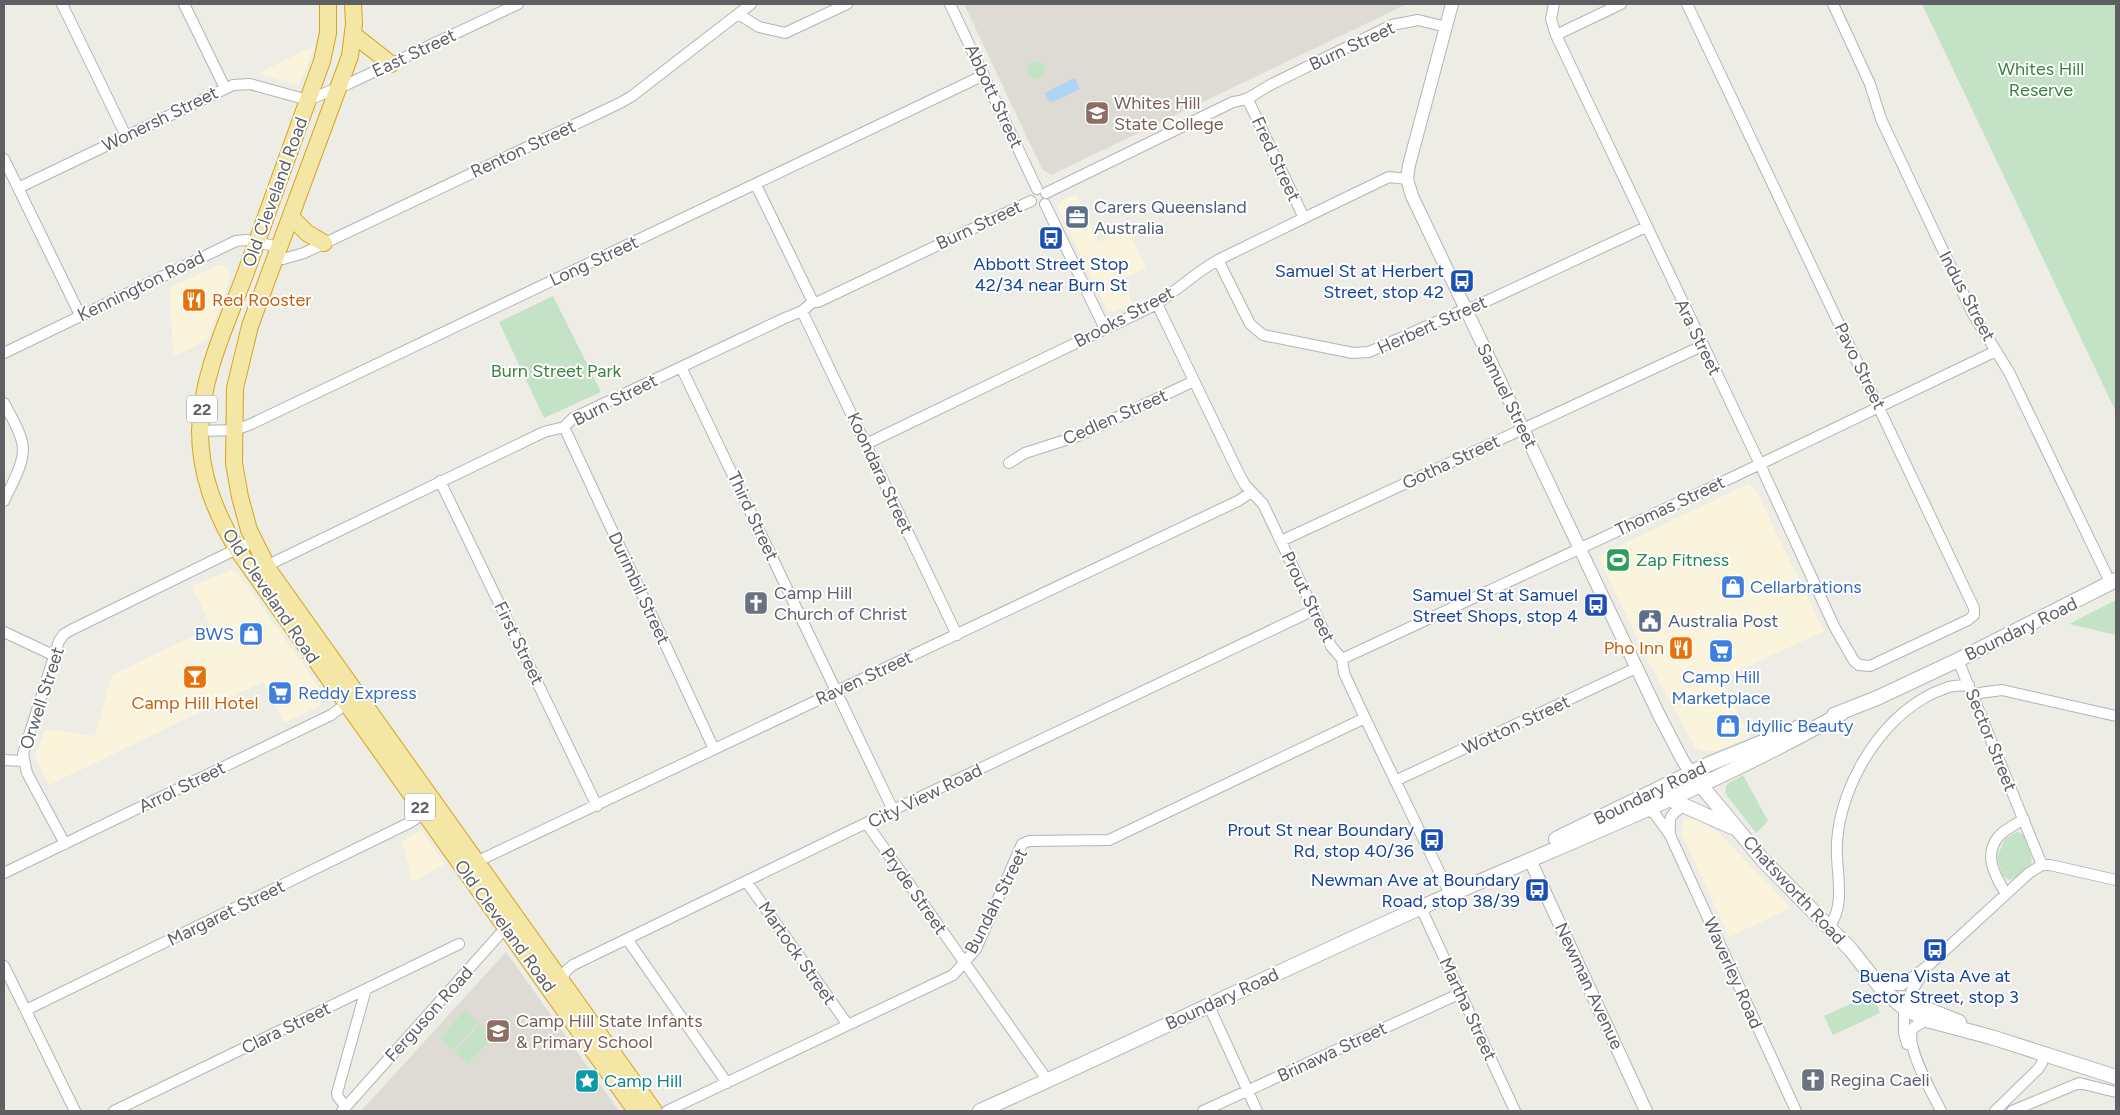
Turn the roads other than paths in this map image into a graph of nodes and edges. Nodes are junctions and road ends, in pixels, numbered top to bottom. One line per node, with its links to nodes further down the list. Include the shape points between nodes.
1 (62, 4): 24 (street)
2 (184, 4): 20 (street)
3 (328, 4): 22 (highway, Old Cleveland Road / 22, via 328,33)
4 (353, 4): 16 (highway, Old Cleveland Road / 22)
5 (518, 4): 18 (street, East Street)
6 (751, 4): 14 (street, Renton Street)
7 (847, 4): 14 (street, via 785,33 759,27)
8 (950, 4): 19 (street, Abbott Street)
9 (1452, 4): 15 (street)
10 (1554, 4): 17 (street, Ara Street, via 1551,19)
11 (1621, 4): 17 (street)
12 (1687, 4): 49 (street, Pavo Street)
13 (1833, 4): 44 (street, Indus Street, via 1864,68 1891,141 1973,314)
14 (738, 14): 34 (street, Renton Street, via 620,103)
15 (1446, 27): 23 (street, Burn Street, via 1418,20 1392,25 1287,76); 26 (street)
16 (354, 35): 18 (highway); 21 (highway, Old Cleveland Road / 22)
17 (1556, 35): 32 (street, Ara Street)
18 (391, 64): 21 (street, East Street)
19 (984, 75): 27 (street, Long Street); 29 (street, Abbott Street)
20 (225, 88): 22 (street, Wonersh Street, via 250,84); 24 (street, Wonersh Street)
21 (339, 88): 22 (street, East Street); 30 (highway, Old Cleveland Road / 22)
22 (308, 100): 33 (highway, Old Cleveland Road / 22)
23 (1248, 100): 29 (street, Burn Street, via 1233,102); 31 (street, Fred Street)
24 (126, 136): 28 (street, Wonersh Street)
25 (4, 159): 28 (street)
26 (1407, 179): 31 (street, Brooks Street, via 1389,177); 39 (street, Samuel Street)
27 (756, 185): 37 (street); 52 (street, Long Street, via 249,426)
28 (18, 188): 41 (street)
29 (1042, 195): 37 (street, Burn Street, via 1037,206 1031,201); 42 (street, Abbott Street)
30 (291, 217): 34 (highway); 35 (highway, Old Cleveland Road / 22)
31 (1304, 218): 36 (street, Brooks Street)
32 (1646, 227): 39 (street, Herbert Street); 43 (street, Ara Street)
33 (257, 242): 35 (street, Kennington Road, via 274,246); 41 (street, Kennington Road, via 240,240 232,243); 53 (highway, Old Cleveland Road / 22, via 204,392)
34 (324, 243): 35 (street, Renton Street, via 292,258 284,259)
35 (278, 252): 52 (highway, Old Cleveland Road / 22, via 250,326 241,361 235,388)
36 (1218, 260): 38 (street, Brooks Street); 39 (street, Herbert Street, via 1250,324 1263,335 1353,353 1370,352)
37 (813, 302): 40 (street, Burn Street)
38 (1157, 304): 42 (street, Brooks Street); 47 (street, Prout Street)
39 (1465, 309): 51 (street, Samuel Street)
40 (802, 311): 46 (street, Burn Street); 54 (street, Koondara Street)
41 (80, 315): 45 (street, Kennington Road)
42 (1105, 329): 54 (street, Brooks Street)
43 (1702, 346): 51 (street, Gotha Street); 56 (street, Ara Street)
44 (1996, 351): 49 (street, Thomas Street); 65 (street, Indus Street)
45 (4, 352)
46 (681, 367): 50 (street, Burn Street, via 573,418); 75 (street, Third Street)
47 (1194, 381): 55 (street, Cedlen Street, via 1078,436 1025,453); 58 (street, Prout Street, via 1238,474)
48 (4, 403): 59 (street, via 23,449)
49 (1879, 407): 56 (street, Thomas Street); 72 (street, Pavo Street, via 1972,602 1974,615 1870,666)
50 (564, 427): 57 (street, Burn Street, via 544,432); 80 (street, Durimbil Street)
51 (1522, 429): 61 (street, Gotha Street); 62 (street, Samuel Street)
52 (234, 430): 53 (street, Long Street); 60 (highway, Old Cleveland Road / 22, via 236,478)
53 (200, 431): 63 (highway, Old Cleveland Road / 22, via 209,491)
54 (866, 444): 68 (street, Koondara Street)
55 (1009, 463)
56 (1759, 464): 62 (street, Thomas Street); 72 (street, Ara Street, via 1834,626 1850,656)
57 (440, 481): 64 (street, Burn Street); 87 (street, First Street)
58 (1251, 492): 61 (street, Prout Street, via 1263,504); 68 (street, Raven Street)
59 (4, 501)
60 (253, 541): 63 (street, Orwell Street); 64 (highway, Old Cleveland Road / 22)
61 (1281, 541): 66 (street, Prout Street)
62 (1580, 549): 70 (street, Thomas Street); 73 (street, Samuel Street)
63 (236, 550): 64 (highway, Old Cleveland Road / 22); 69 (street, Orwell Street, via 64,634)
64 (259, 569): 76 (highway, Old Cleveland Road / 22)
65 (2113, 582): 71 (main road, Boundary Road)
66 (1314, 610): 70 (street, Prout Street, via 1331,646); 90 (street, City View Road)
67 (4, 632): 69 (street)
68 (957, 635): 75 (street, Raven Street)
69 (53, 655): 82 (street, Orwell Street, via 23,748)
70 (1342, 659): 79 (street, Prout Street, via 1344,673)
71 (1958, 660): 74 (street, Sector Street); 77 (main road, Boundary Road)
72 (1859, 665)
73 (1636, 668): 83 (street, Samuel Street); 84 (street, Wotton Street)
74 (1970, 689): 78 (street, via 2002,690); 92 (street, Sector Street); 108 (street, via 1947,687 1913,705 1892,723 1858,767 1838,830 1839,903 1836,918)
75 (836, 691): 80 (street, Raven Street); 90 (street)
76 (352, 700): 91 (highway, Old Cleveland Road / 22); 96 (street, Arrol Street, via 331,715); 98 (highway, Old Cleveland Road / 22)
77 (1842, 713): 83 (main road, Boundary Road, via 1789,731); 85 (main road, Boundary Road)
78 (2116, 716)
79 (1365, 718): 84 (street, Prout Street); 112 (street, Bundah Street, via 1109,840 1029,841 1022,844 976,949)
80 (714, 749): 87 (street, Raven Street)
81 (4, 760): 82 (street)
82 (24, 761): 96 (street, Orwell Street, via 27,773)
83 (1691, 773): 85 (main road, Chatsworth Road); 103 (main road, Boundary Road, via 1524,855)
84 (1395, 781): 104 (street, Prout Street)
85 (1700, 784): 86 (main road, Boundary Road); 94 (main road, Chatsworth Road)
86 (1669, 799): 88 (main road, Chatsworth Road); 89 (main road, Boundary Road)
87 (597, 806): 98 (street, Raven Street)
88 (1684, 806): 94 (main road, Chatsworth Road); 95 (street, via 1672,813)
89 (1646, 809): 95 (street, Waverley Road, via 1655,814); 97 (main road, Boundary Road)
90 (893, 810): 93 (street, City View Road)
91 (424, 814): 107 (highway, Old Cleveland Road / 22); 122 (street, Margaret Street)
92 (2024, 819): 99 (street, Sector Street); 105 (street, via 2001,834 1991,851 1991,864)
93 (867, 824): 102 (street, City View Road); 112 (street, Pryde Street)
94 (1736, 830): 108 (main road, Chatsworth Road)
95 (1670, 835): 144 (street, Waverley Road)
96 (65, 844): 100 (street, Arrol Street)
97 (1530, 860): 103 (main road, Boundary Road); 143 (street, Newman Avenue)
98 (476, 862): 107 (highway, Old Cleveland Road / 22)
99 (2042, 865): 101 (street); 105 (street)
100 (4, 873)
101 (2116, 880)
102 (746, 881): 109 (street, City View Road); 124 (street, Martock Street)
103 (1465, 888): 104 (main road, Boundary Road)
104 (1450, 894): 106 (main road, Boundary Road)
105 (2006, 894): 113 (street)
106 (1421, 908): 118 (street, Martha Street); 120 (main road, Boundary Road)
107 (510, 922): 115 (highway, Old Cleveland Road / 22); 119 (highway, Old Cleveland Road / 22); 133 (street, Ferguson Road)
108 (1829, 927): 111 (main road, Chatsworth Road)
109 (626, 939): 115 (street, City View Road, via 573,965); 130 (street)
110 (459, 944): 117 (street, Clara Street)
111 (1851, 950): 116 (main road, Chatsworth Road); 121 (main road, Chatsworth Road, via 1870,977)
112 (965, 962): 124 (street, Bundah Street, via 953,975); 129 (street, Pryde Street)
113 (1930, 964): 116 (street, via 1902,985); 121 (street, via 1912,990)
114 (4, 966): 122 (street)
115 (561, 982): 119 (street, City View Road); 137 (highway, Old Cleveland Road / 22)
116 (1888, 985): 121 (main road, Chatsworth Road)
117 (366, 989): 133 (street, via 338,1088); 135 (street, Clara Street)
118 (1461, 994): 131 (street, Brinawa Street); 142 (street, Martha Street)
119 (557, 1000): 136 (highway, Old Cleveland Road / 22)
120 (1209, 1006): 129 (main road, Boundary Road); 131 (street)
121 (1908, 1006): 123 (main road, Chatsworth Road); 125 (main road, Chatsworth Road); 127 (street, via 1905,1036)
122 (26, 1010): 134 (street)
123 (1927, 1020): 125 (main road, Chatsworth Road); 127 (street, via 1914,1026 1911,1034)
124 (848, 1025): 130 (street, Bundah Street)
125 (1991, 1037): 126 (main road, Chatsworth Road)
126 (2044, 1053): 128 (main road, Chatsworth Road); 146 (street, via 2038,1069)
127 (1917, 1060): 145 (street)
128 (2116, 1077)
129 (1048, 1081): 139 (main road, Boundary Road)
130 (727, 1083): 138 (street, Bundah Street)
131 (1248, 1091): 140 (street, Brinawa Street); 141 (street)
132 (2116, 1092): 147 (street, via 2079,1082)
133 (344, 1109)
134 (75, 1111)
135 (114, 1111)
136 (636, 1111)
137 (654, 1111)
138 (667, 1111)
139 (980, 1111)
140 (1203, 1111)
141 (1257, 1111)
142 (1515, 1111)
143 (1646, 1111)
144 (1796, 1111)
145 (1941, 1111)
146 (1995, 1111)
147 (2012, 1111)

